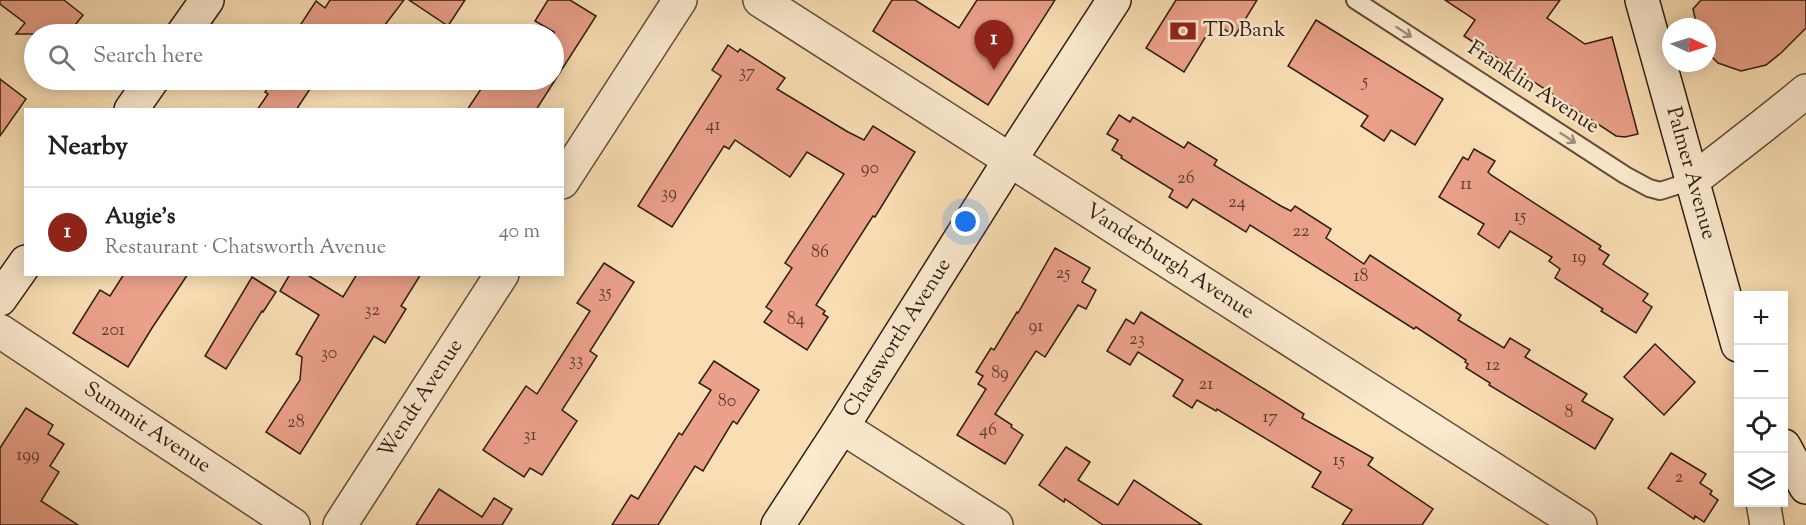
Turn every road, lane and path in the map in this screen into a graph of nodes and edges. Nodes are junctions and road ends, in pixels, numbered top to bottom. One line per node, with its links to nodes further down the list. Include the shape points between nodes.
1 (680, 0): 10 (street)
2 (760, 0): 9 (street, Vanderburgh Avenue)
3 (1114, 0): 9 (street, Chatsworth Avenue)
4 (1355, 0): 11 (lane, Franklin Avenue, one-way to 11, via 1649,188 1660,191)
5 (1642, 0): 11 (street, Palmer Avenue)
6 (145, 90): 8 (street)
7 (1806, 91): 11 (street)
8 (132, 108)
9 (1010, 160): 17 (street, Chatsworth Avenue); 25 (street, Vanderburgh Avenue)
10 (564, 179)
11 (1692, 181): 16 (street, Palmer Avenue)
12 (24, 265): 14 (street)
13 (501, 276): 22 (street, Wendt Avenue)
14 (0, 299)
15 (0, 331): 21 (street, Summit Avenue)
16 (1738, 345)
17 (843, 427): 23 (street, Chatsworth Avenue); 24 (street)
18 (1788, 453): 19 (street)
19 (1806, 487)
20 (1764, 507): 26 (street)
21 (293, 525)
22 (340, 525)
23 (778, 525)
24 (996, 525)
25 (1580, 525)
26 (1767, 525)

